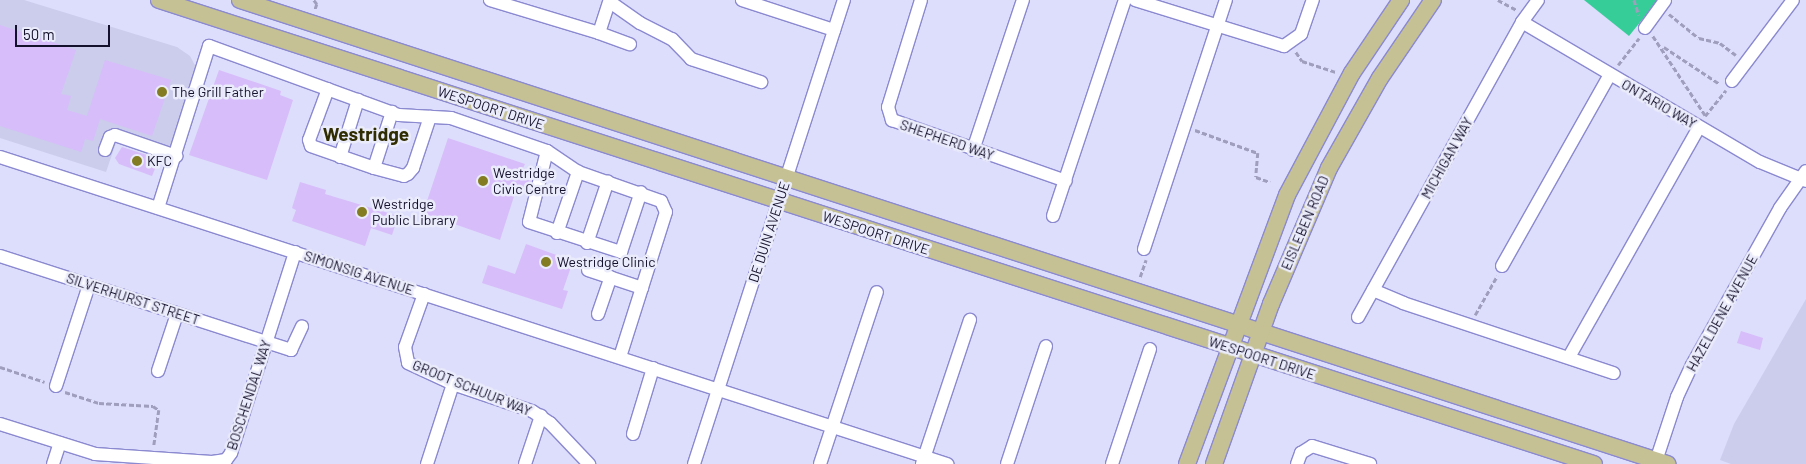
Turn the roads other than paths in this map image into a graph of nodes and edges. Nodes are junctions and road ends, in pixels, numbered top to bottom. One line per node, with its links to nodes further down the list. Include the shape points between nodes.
1 (159, 0): 45 (main road, WESPOORT DRIVE)
2 (240, 0): 41 (main road, WESPOORT DRIVE)
3 (490, 0): 22 (street)
4 (742, 0): 21 (street)
5 (844, 0): 21 (street, DE DUIN AVENUE)
6 (921, 0): 33 (street, SHEPHERD WAY, via 888,107 889,115 896,123)
7 (1022, 0): 33 (street)
8 (1125, 0): 42 (street)
9 (1135, 0): 19 (street)
10 (1226, 0): 19 (street)
11 (1313, 0): 19 (street, via 1301,34 1290,44 1278,46)
12 (1401, 0): 65 (main road, EISLEBEN ROAD, via 1352,74 1307,154 1284,202)
13 (1433, 0): 67 (main road, EISLEBEN ROAD, via 1380,78 1329,168)
14 (1538, 0): 18 (street, MICHIGAN WAY)
15 (1793, 0): 25 (street)
16 (610, 1): 22 (street); 26 (street, via 640,23 672,39 690,59)
17 (1662, 4): 20 (street)
18 (1524, 19): 24 (street, ONTARIO WAY); 58 (street, MICHIGAN WAY)
19 (1217, 27): 51 (street)
20 (1644, 28)
21 (834, 30): 41 (street, DE DUIN AVENUE)
22 (599, 34): 23 (street)
23 (630, 44)
24 (1610, 74): 31 (street, ONTARIO WAY); 53 (street)
25 (1732, 81)
26 (761, 82)
27 (328, 89): 28 (street); 35 (street, via 210,46); 37 (street, via 310,143 314,148)
28 (358, 100): 29 (street); 37 (street)
29 (392, 112): 30 (street); 38 (street)
30 (430, 117): 34 (street, via 451,118); 38 (street, via 413,168 408,174 404,176)
31 (1702, 121): 40 (street, ONTARIO WAY, via 1760,162); 73 (street)
32 (105, 150): 35 (street, via 110,137 115,134)
33 (973, 150): 42 (street, SHEPHERD WAY)
34 (547, 151): 39 (street); 48 (street, via 527,218 529,222)
35 (176, 156): 46 (street)
36 (0, 157): 46 (street, SIMONSIG AVENUE)
37 (340, 157): 38 (street)
38 (374, 168)
39 (578, 172): 43 (street); 48 (street)
40 (1804, 177): 88 (street, HAZELDENE AVENUE, via 1780,208 1692,365 1677,397)
41 (787, 178): 45 (street, DE DUIN AVENUE); 65 (main road, WESPOORT DRIVE)
42 (1066, 181): 47 (street)
43 (608, 182): 44 (street); 49 (street)
44 (641, 192): 49 (street, via 622,251); 57 (street, via 661,201 666,212)
45 (779, 201): 70 (main road, WESPOORT DRIVE); 80 (street, DE DUIN AVENUE)
46 (158, 208): 50 (street, SIMONSIG AVENUE)
47 (1054, 216)
48 (557, 234): 49 (street)
49 (587, 243)
50 (295, 252): 60 (street, SIMONSIG AVENUE); 68 (street, BOSCHENDAL WAY)
51 (1146, 252)
52 (0, 256): 56 (street, SILVERHURST STREET)
53 (1502, 266)
54 (588, 270): 55 (street)
55 (611, 277): 57 (street); 62 (street)
56 (89, 285): 61 (street, SILVERHURST STREET); 79 (street)
57 (642, 288): 74 (street)
58 (1373, 290): 63 (street, MICHIGAN WAY); 73 (street, via 1402,303)
59 (877, 292): 83 (street)
60 (424, 294): 74 (street, SIMONSIG AVENUE); 78 (street, GROOT SCHUUR WAY, via 405,348 405,358 413,368)
61 (177, 314): 68 (street, SILVERHURST STREET); 76 (street)
62 (598, 314)
63 (1358, 317)
64 (970, 320): 86 (street)
65 (1236, 325): 67 (main road, WESPOORT DRIVE); 70 (main road, EISLEBEN ROAD)
66 (302, 326): 68 (street, SILVERHURST STREET, via 292,350)
67 (1261, 333): 72 (main road, EISLEBEN ROAD); 88 (main road, WESPOORT DRIVE)
68 (266, 343): 87 (street, BOSCHENDAL WAY, via 229,457 212,462)
69 (1046, 346): 96 (street)
70 (1228, 347): 72 (main road, WESPOORT DRIVE); 98 (main road, EISLEBEN ROAD)
71 (1150, 349): 97 (street)
72 (1253, 355): 99 (main road, EISLEBEN ROAD); 102 (main road, WESPOORT DRIVE)
73 (1569, 357): 77 (street)
74 (620, 358): 75 (street, SIMONSIG AVENUE)
75 (653, 368): 80 (street, SIMONSIG AVENUE); 84 (street)
76 (158, 371)
77 (1614, 373)
78 (453, 384): 81 (street, GROOT SCHUUR WAY); 90 (street)
79 (56, 386)
80 (718, 389): 83 (street, SIMONSIG AVENUE); 93 (street, DE DUIN AVENUE)
81 (541, 416): 91 (street); 92 (street, GROOT SCHUUR WAY)
82 (0, 424): 85 (street, BOSCHENDAL WAY)
83 (832, 426): 86 (street, SIMONSIG AVENUE); 94 (street)
84 (633, 434)
85 (60, 443): 87 (street, BOSCHENDAL WAY, via 95,454); 89 (street)
86 (923, 460): 95 (street, SIMONSIG AVENUE)
87 (152, 461)
88 (1659, 463)
89 (53, 464)
90 (426, 464)
91 (525, 464)
92 (589, 464)
93 (694, 464)
94 (820, 464)
95 (947, 464)
96 (1007, 464)
97 (1112, 464)
98 (1186, 464)
99 (1214, 464)
100 (1297, 464): 101 (street, via 1306,448 1319,446)
101 (1370, 464)
102 (1594, 464)

